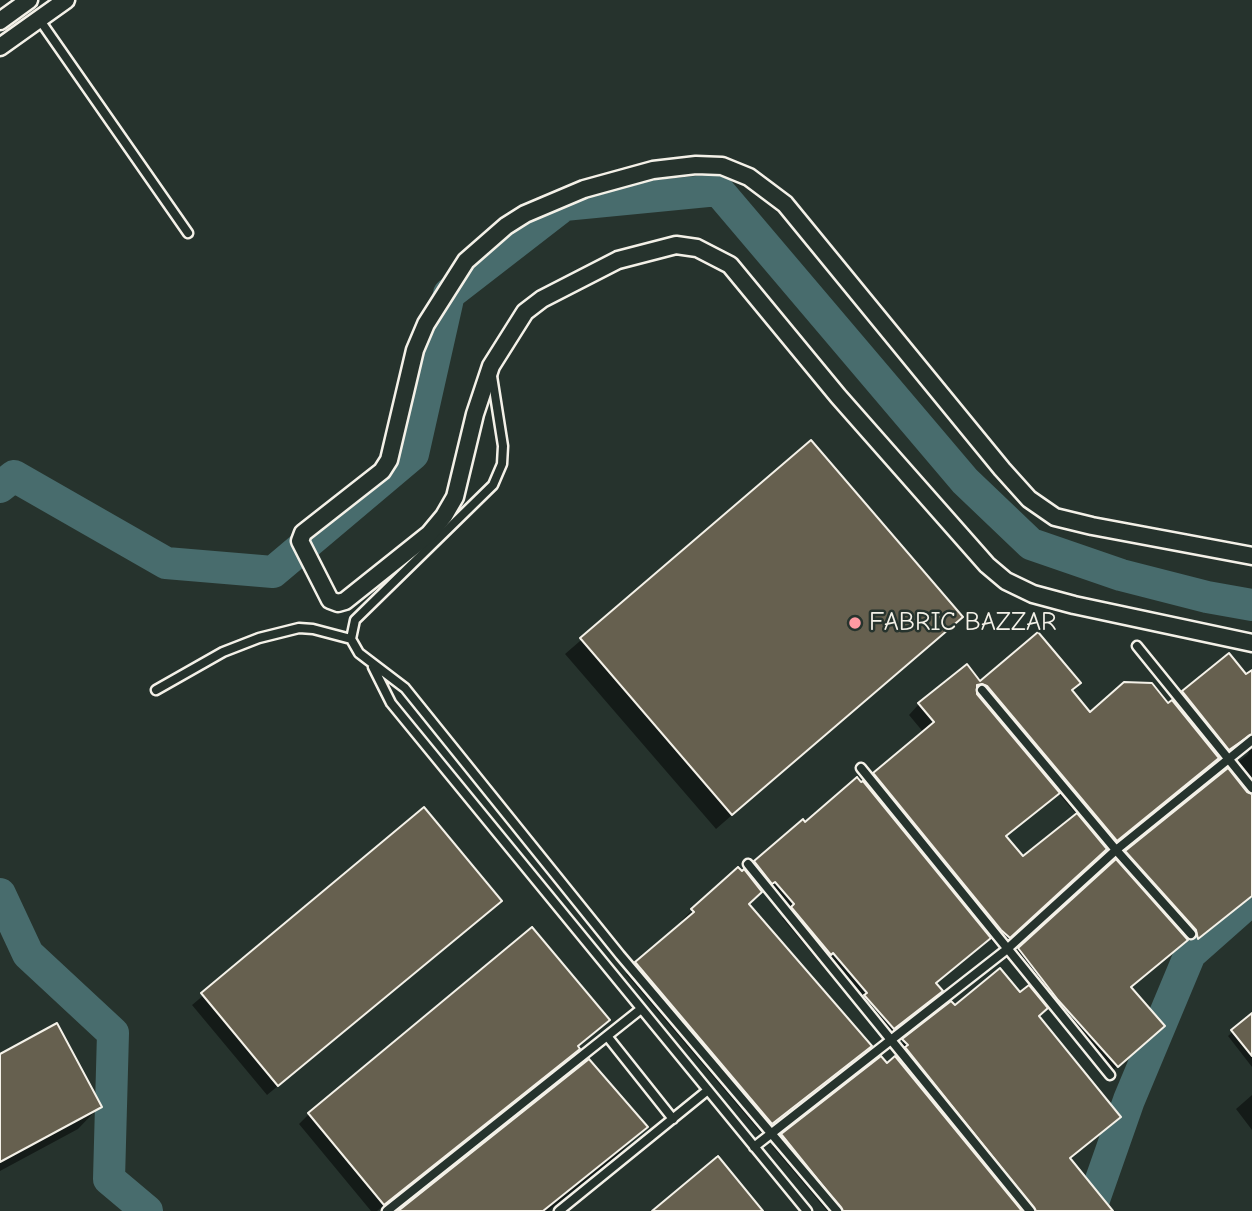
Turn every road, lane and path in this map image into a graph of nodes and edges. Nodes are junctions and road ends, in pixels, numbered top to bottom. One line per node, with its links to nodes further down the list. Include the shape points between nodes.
1 (29, 0): 4 (street)
2 (66, 0): 3 (street)
3 (40, 19): 5 (street); 6 (lane)
4 (0, 20)
5 (0, 47)
6 (188, 233)
7 (491, 366): 8 (street, via 455,497 444,516 429,534 345,601 330,600 300,541 303,533 382,471 389,460 415,350 466,261 525,214 584,189 653,170 709,166 749,177 785,204 1029,499 1055,517); 9 (lane, via 503,446 494,485 355,620); 10 (street, via 525,312 542,299 618,260 676,245 697,247 730,265 838,396 1006,581 1074,605)
8 (1252, 556)
9 (351, 639): 12 (lane); 13 (lane, via 299,628 259,638 223,652)
10 (1252, 643)
11 (1138, 646): 16 (lane)
12 (372, 664): 23 (lane, via 391,703); 29 (lane, via 405,688)
13 (156, 690)
14 (982, 690): 19 (lane)
15 (1252, 740): 16 (lane)
16 (1228, 759): 18 (lane); 19 (lane)
17 (861, 768): 22 (lane)
18 (1252, 788)
19 (1116, 850): 21 (lane); 22 (lane)
20 (748, 864): 25 (lane)
21 (1191, 934)
22 (1006, 950): 25 (lane); 26 (lane)
23 (641, 1009): 24 (lane); 27 (lane)
24 (607, 1036): 28 (lane); 31 (lane)
25 (890, 1039): 29 (lane); 35 (lane)
26 (1110, 1075)
27 (708, 1090): 28 (lane); 30 (lane)
28 (673, 1119): 32 (lane)
29 (772, 1135): 30 (lane); 34 (lane)
30 (754, 1147): 33 (lane)
31 (387, 1211)
32 (559, 1211)
33 (807, 1211)
34 (836, 1211)
35 (1030, 1211)

